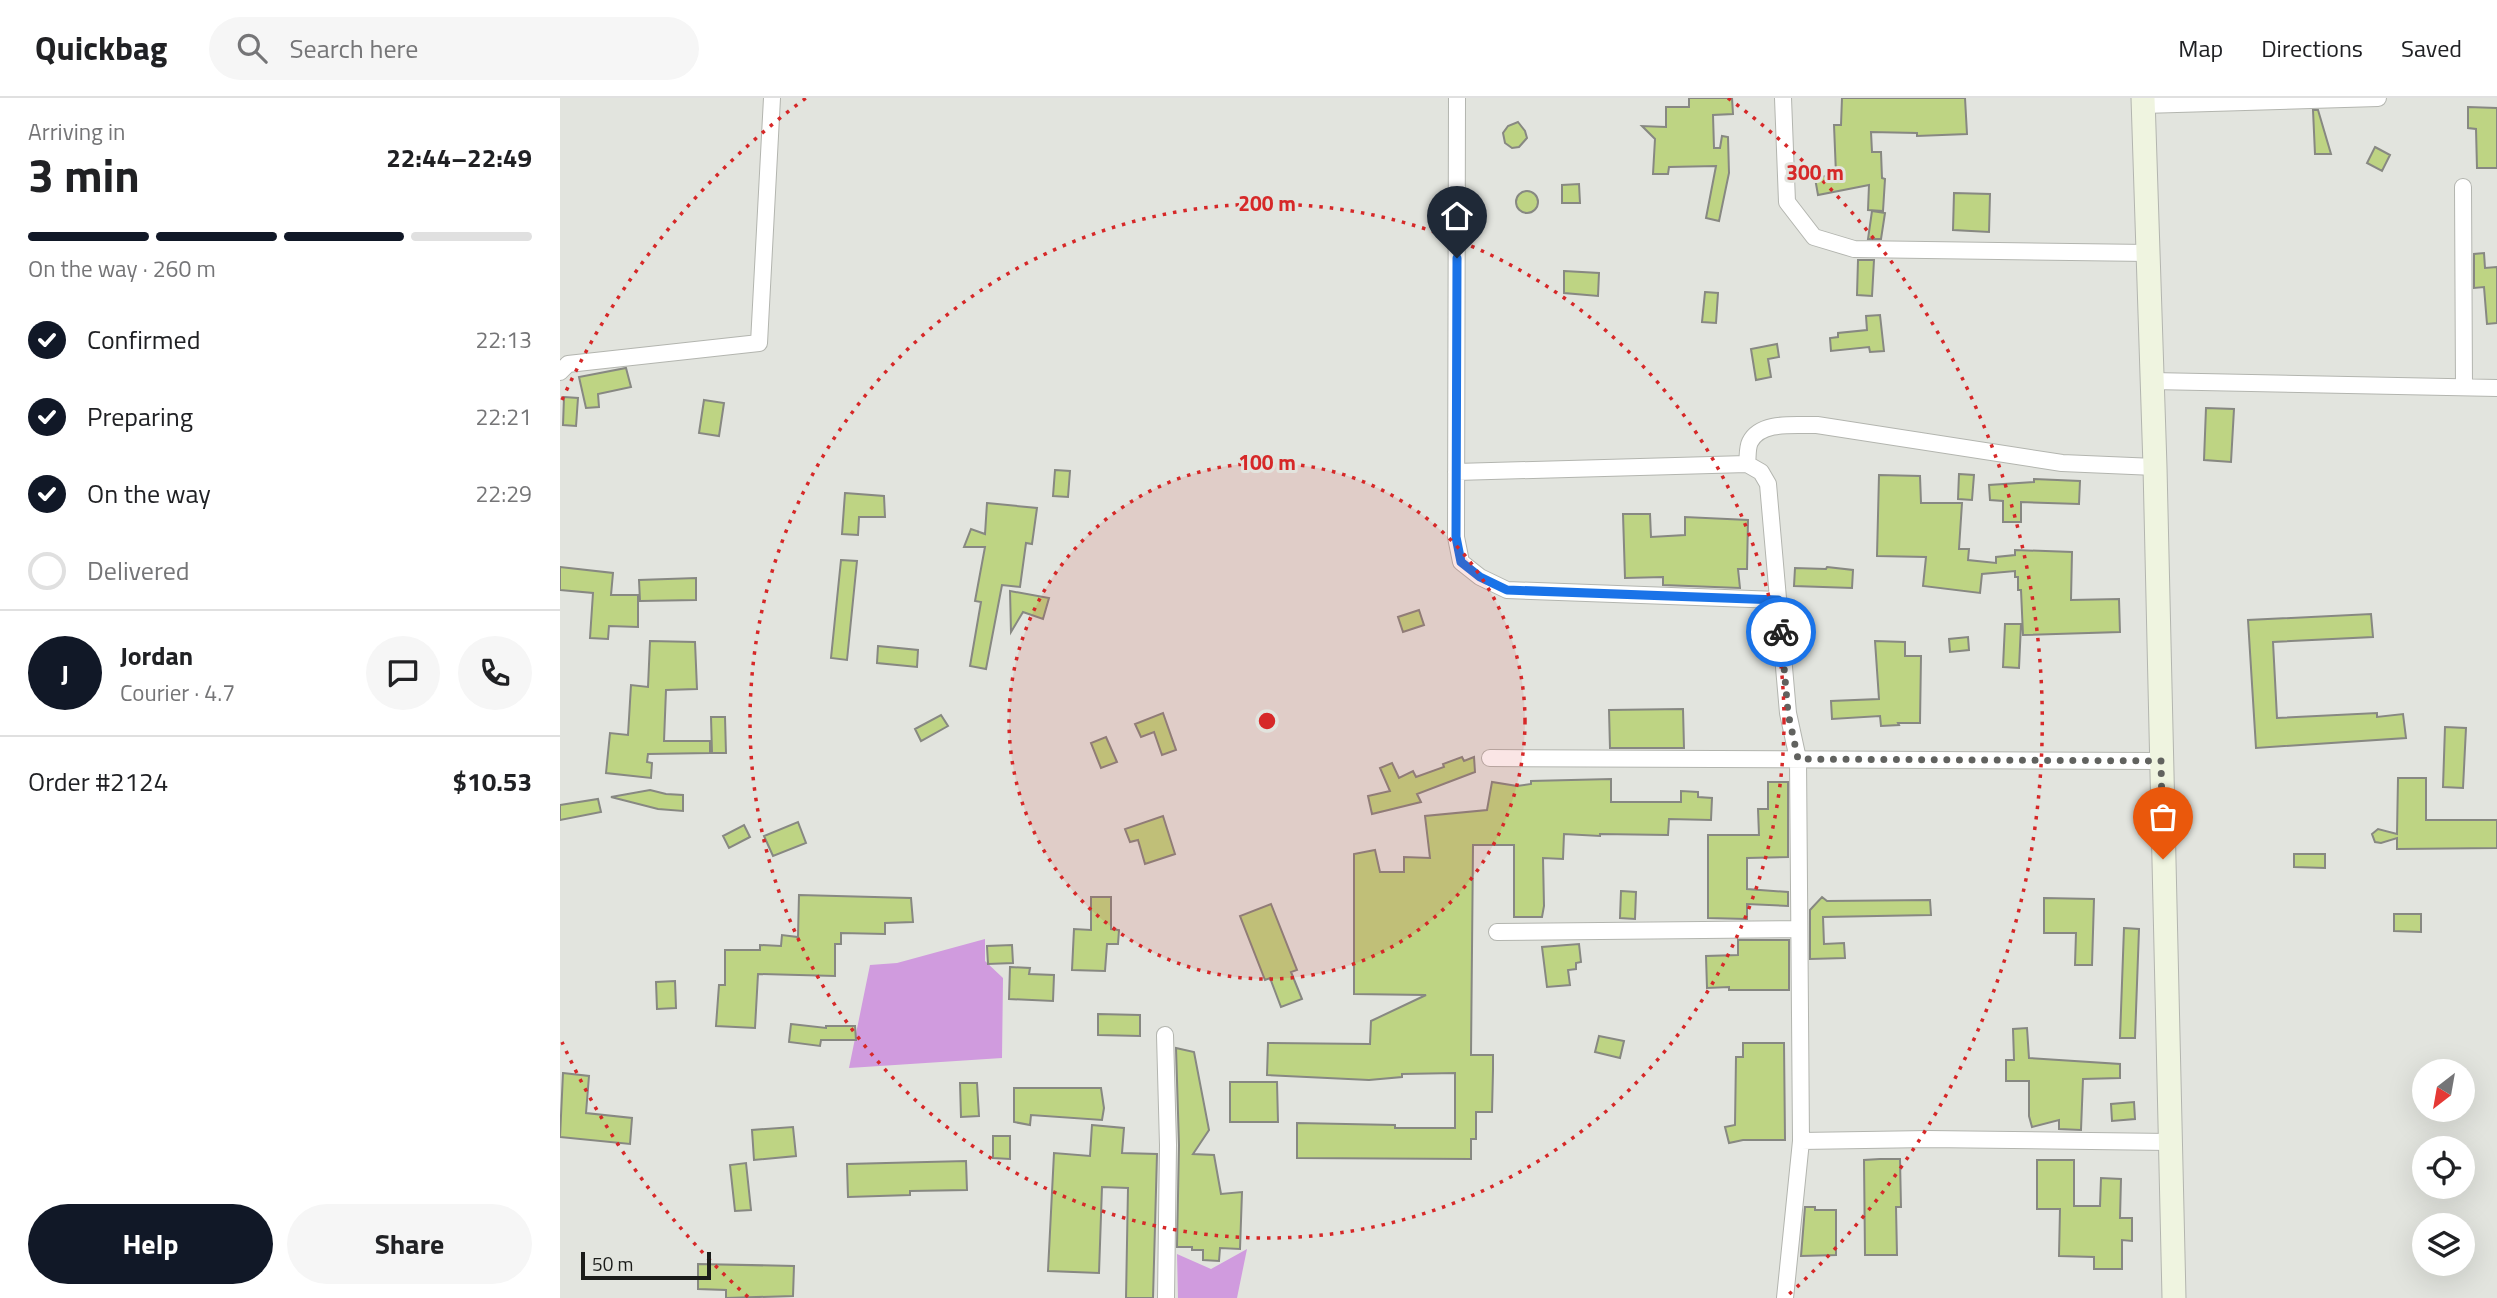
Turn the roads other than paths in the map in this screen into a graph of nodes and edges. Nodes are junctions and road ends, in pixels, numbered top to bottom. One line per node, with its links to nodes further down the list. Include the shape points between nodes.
1 (772, 98): 8 (street, via 759,343 569,364)
2 (1457, 98): 14 (street)
3 (1783, 98): 7 (street, via 1787,202 1814,237 1854,249)
4 (2378, 98): 5 (street)
5 (2143, 101): 7 (street)
6 (2463, 187): 10 (street)
7 (2148, 253): 9 (street)
8 (560, 372)
9 (2152, 381): 10 (street); 13 (street)
10 (2463, 387): 11 (street)
11 (2497, 388)
12 (1747, 464): 13 (street, via 1749,443 1759,431 1817,425 2062,463); 14 (street); 15 (street, via 1768,484)
13 (2155, 467): 18 (street)
14 (1456, 472): 15 (street, via 1456,537 1461,562 1507,590)
15 (1778, 600): 17 (street, via 1788,713)
16 (1490, 758): 17 (street)
17 (1798, 759): 18 (street); 19 (street)
18 (2161, 761): 23 (street)
19 (1798, 929): 20 (street); 22 (street)
20 (1497, 932)
21 (1165, 1035): 24 (street)
22 (1801, 1141): 23 (street); 25 (street)
23 (2169, 1142): 26 (street)
24 (1166, 1298)
25 (1785, 1298)
26 (2174, 1298)

